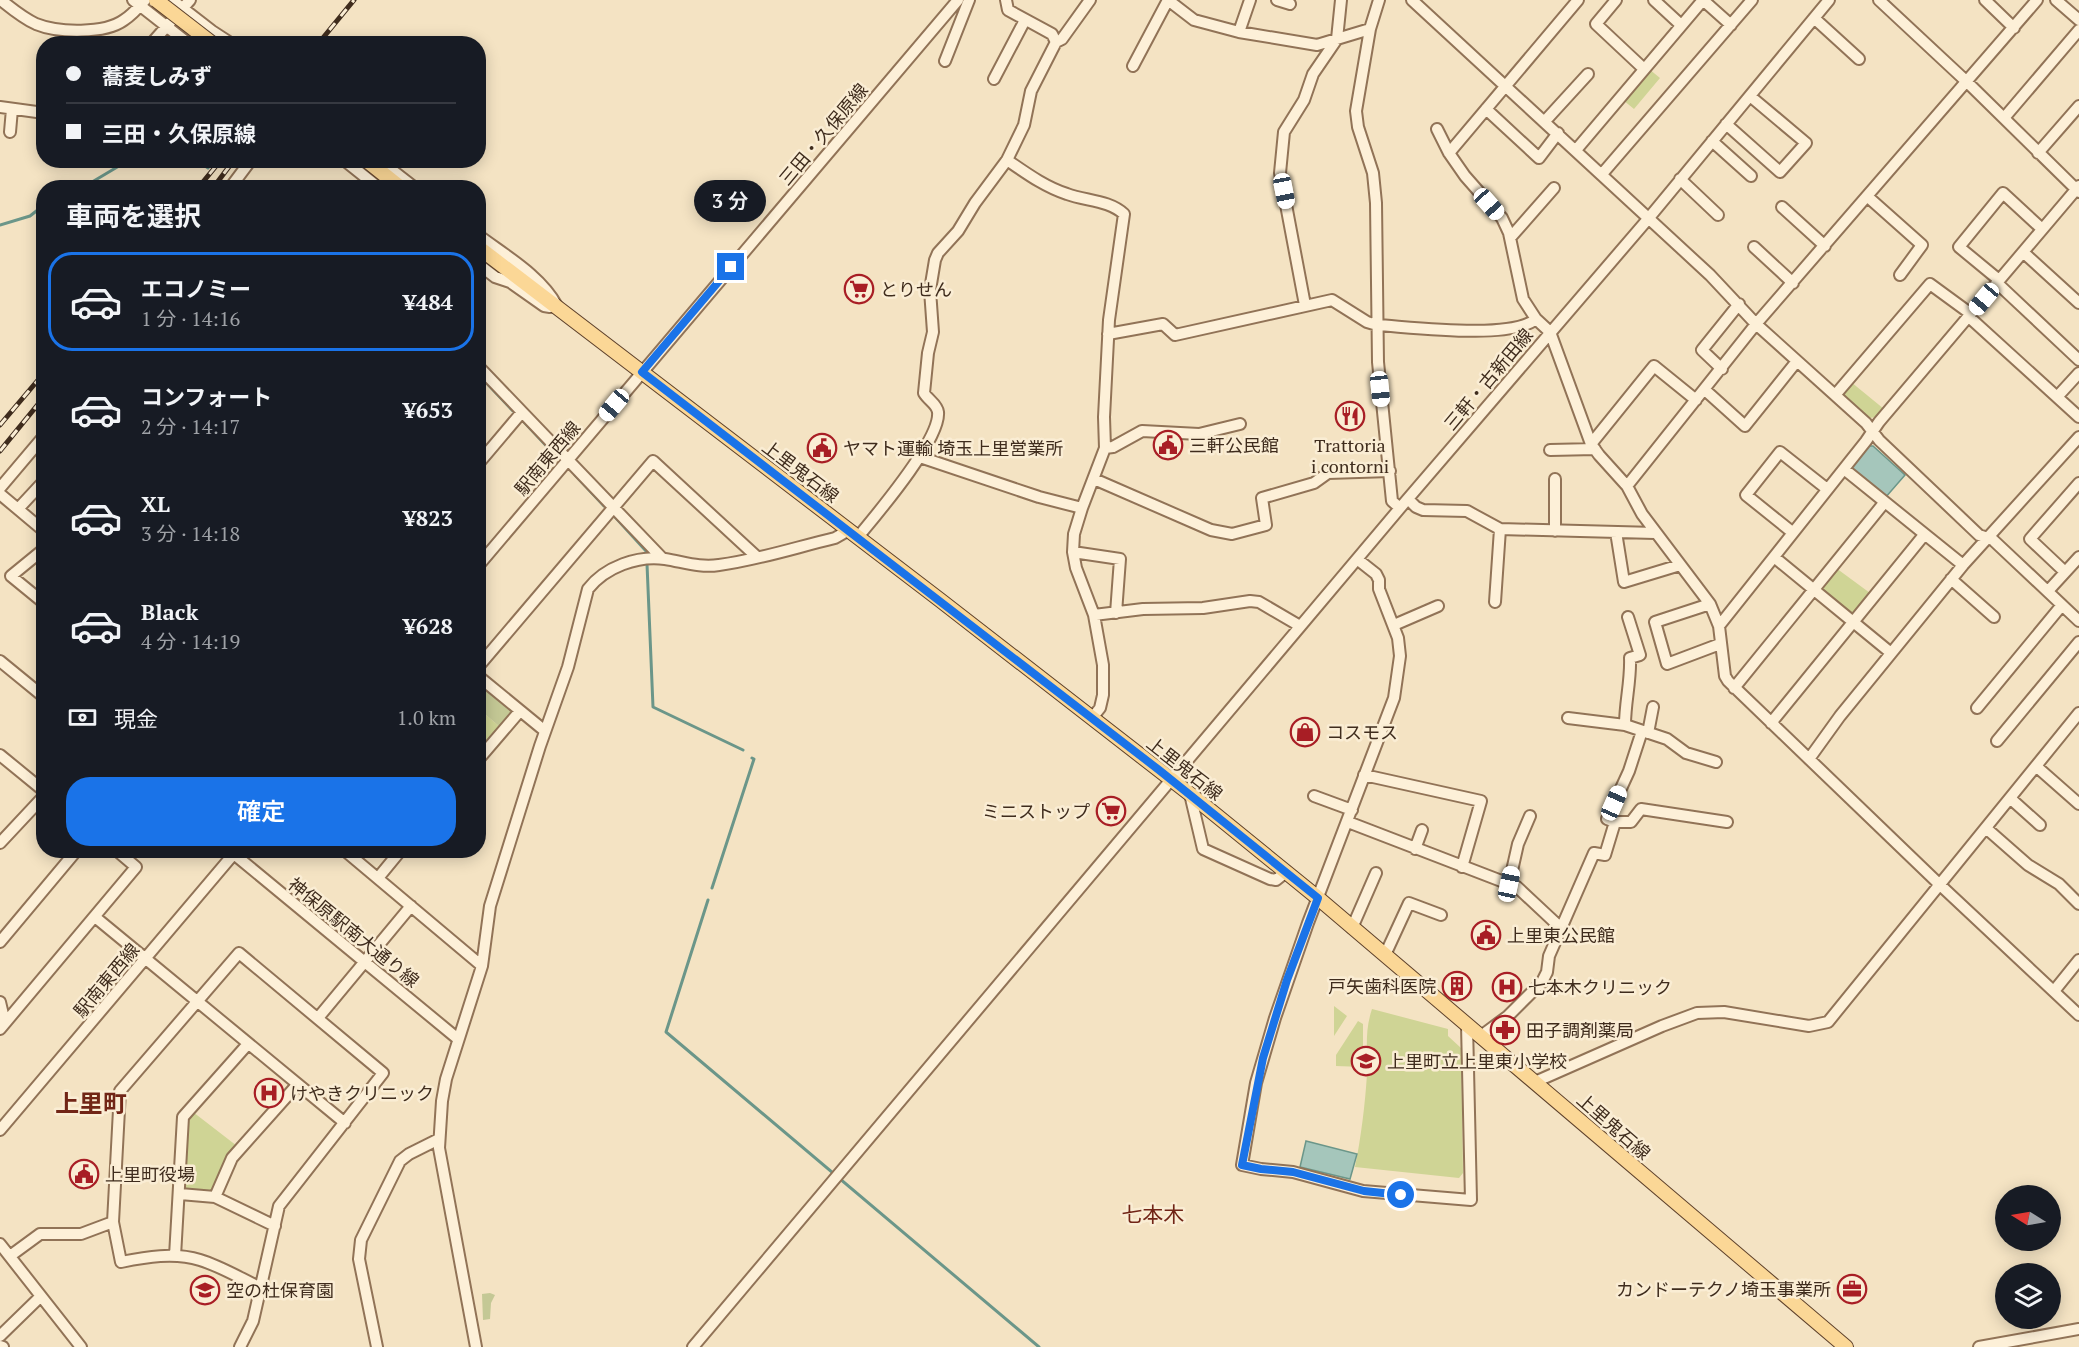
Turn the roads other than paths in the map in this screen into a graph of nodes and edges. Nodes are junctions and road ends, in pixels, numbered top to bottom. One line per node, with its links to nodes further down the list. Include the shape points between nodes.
1 (1, 0): 35 (street, via 39,25)
2 (156, 0): 40 (main road, bridge)
3 (172, 0): 24 (street)
4 (958, 0): 108 (street, 三田・久保原線)
5 (969, 0): 45 (street)
6 (1006, 0): 27 (street, via 1008,9)
7 (1090, 0): 43 (street)
8 (1168, 0): 36 (street, via 1194,20); 46 (street)
9 (1250, 0): 36 (street)
10 (1277, 0): 25 (street)
11 (1341, 0): 42 (street)
12 (1379, 0): 33 (street)
13 (1412, 0): 51 (street)
14 (1578, 0): 51 (street)
15 (1616, 0): 47 (street, via 1596,24)
16 (1654, 0): 30 (street)
17 (1752, 0): 29 (street)
18 (1829, 0): 26 (street, 三軒・古新田線)
19 (1880, 0): 50 (street)
20 (1985, 0): 32 (street)
21 (2037, 0): 32 (street)
22 (2056, 0): 28 (street)
23 (139, 2): 31 (street); 35 (street, via 123,22)
24 (186, 4): 31 (street); 41 (street)
25 (1290, 4)
26 (1814, 18): 44 (street); 52 (street, 三軒・古新田線)
27 (1025, 20): 43 (street, via 1052,34); 49 (street)
28 (2079, 21)
29 (1731, 25): 30 (street, via 1703,0); 72 (street)
30 (1681, 26): 47 (street)
31 (166, 27): 38 (street); 39 (street)
32 (2014, 27): 50 (street)
33 (1371, 29): 42 (street); 102 (street, via 1356,111 1373,173 1376,203)
34 (2079, 30): 58 (street)
35 (85, 31): 37 (street)
36 (1239, 32): 42 (street, via 1317,45)
37 (84, 36)
38 (158, 36)
39 (178, 36)
40 (203, 36)
41 (219, 36)
42 (1336, 39): 97 (street, via 1284,132 1280,173)
43 (1056, 42): 68 (street, via 1031,91 1024,125)
44 (1859, 59)
45 (945, 61)
46 (1133, 66)
47 (1644, 69): 65 (street)
48 (1588, 74): 59 (street)
49 (994, 79)
50 (1967, 82): 58 (street); 80 (street)
51 (1504, 85): 56 (street); 59 (street)
52 (1750, 96): 60 (street, 三軒・古新田線); 60 (street, via 1806,143 1780,172)
53 (2079, 106): 67 (street)
54 (0, 107): 55 (street)
55 (12, 109): 57 (street); 62 (street)
56 (1486, 109): 63 (street, via 1539,158); 66 (street)
57 (36, 112)
58 (2004, 118): 67 (street)
59 (1545, 121): 63 (street)
60 (1726, 124): 64 (street, 三軒・古新田線)
61 (1437, 129): 66 (street)
62 (9, 132)
63 (1558, 133): 65 (street)
64 (1712, 141): 73 (street); 74 (street, 三軒・古新田線)
65 (1576, 150): 72 (street)
66 (1449, 153): 85 (street, via 1502,218)
67 (2038, 153): 79 (street)
68 (1007, 160): 104 (street, via 1066,194 1116,206 1124,214); 125 (street, via 935,261 930,290 933,332 924,393 938,413)
69 (354, 168): 75 (street)
70 (376, 168): 76 (main road)
71 (389, 168): 77 (street)
72 (1602, 174): 83 (street)
73 (1751, 176)
74 (1680, 179): 82 (street); 83 (street, 三軒・古新田線)
75 (369, 180)
76 (391, 180)
77 (405, 180)
78 (1554, 188): 85 (street)
79 (2078, 189): 84 (street)
80 (1868, 197): 87 (street); 92 (street, via 1922,246)
81 (1782, 207): 87 (street)
82 (1718, 215)
83 (1648, 219): 96 (street); 103 (street, 三軒・古新田線)
84 (2042, 229): 89 (street); 93 (street, via 2003,193 1959,247)
85 (1510, 238): 100 (street, via 1523,298)
86 (486, 241): 98 (street, via 550,292)
87 (1825, 246): 94 (street)
88 (1754, 247): 94 (street)
89 (2024, 252): 93 (street); 95 (street)
90 (486, 253): 98 (main road, 上里鬼石線)
91 (486, 270): 98 (street, via 544,306)
92 (1900, 275)
93 (1998, 282): 99 (street); 105 (street)
94 (1793, 283): 101 (street)
95 (2079, 303)
96 (1738, 304): 101 (street); 107 (street, via 1702,350)
97 (1305, 305): 102 (street, via 1332,300); 104 (street, via 1175,334 1163,324)
98 (559, 309): 108 (main road, 上里鬼石線)
99 (1970, 316): 112 (street, via 1930,284); 113 (street); 118 (street)
100 (1536, 319): 102 (street, via 1525,325 1483,332); 103 (street)
101 (1756, 324): 106 (street); 107 (street)
102 (1377, 325): 128 (street)
103 (1550, 332): 121 (street); 137 (street, 三軒・古新田線)
104 (1108, 334): 122 (street)
105 (2079, 360)
106 (1797, 361): 111 (street, via 1745,426); 112 (street)
107 (1722, 369): 111 (street)
108 (642, 372): 126 (street, 駅南東西線); 149 (main road, 上里鬼石線)
109 (2079, 373): 113 (street)
110 (486, 374): 115 (street)
111 (1705, 390): 114 (street)
112 (1836, 394): 118 (street)
113 (2058, 397): 116 (street)
114 (1696, 400): 121 (street, via 1654,366); 132 (street)
115 (522, 412): 124 (street); 126 (street)
116 (2079, 417)
117 (1240, 424): 122 (street, via 1199,434 1142,431)
118 (1873, 432): 127 (street); 151 (street, via 1979,535)
119 (2079, 437): 151 (street)
120 (36, 445): 133 (street)
121 (1593, 446): 123 (street); 132 (street)
122 (1105, 448): 130 (street)
123 (1550, 450)
124 (486, 455)
125 (920, 457): 140 (street); 149 (street)
126 (568, 459): 139 (street); 154 (street, 駅南東西線)
127 (1845, 469): 134 (street); 138 (street)
128 (1390, 471): 130 (street, via 1328,473 1314,483 1262,498 1266,525 1232,534 1211,530); 141 (street, via 1392,501)
129 (1555, 478): 145 (street)
130 (1094, 479): 140 (street)
131 (2079, 483): 162 (street, via 2030,539)
132 (1627, 486): 148 (street)
133 (0, 488)
134 (1827, 489): 147 (street); 147 (street, via 1780,453 1773,461 1746,495)
135 (36, 490): 142 (street)
136 (0, 494): 142 (street)
137 (1408, 499): 141 (street, 三軒・古新田線); 144 (street, via 1423,510 1467,511)
138 (1884, 503): 150 (street); 164 (street)
139 (614, 507): 155 (street, via 653,461); 158 (street); 183 (street)
140 (1082, 508): 152 (street)
141 (1400, 508): 159 (street, 三軒・古新田線)
142 (18, 509): 143 (street)
143 (36, 524)
144 (1500, 529): 145 (street); 167 (street)
145 (1555, 531): 146 (street)
146 (1616, 532): 148 (street); 160 (street, via 1624,582)
147 (1792, 532): 156 (street)
148 (1655, 533): 160 (street)
149 (854, 534): 155 (street); 192 (main road, 上里鬼石線)
150 (1924, 535): 161 (street); 176 (street)
151 (1989, 538): 161 (street); 165 (street)
152 (1073, 552): 171 (street, via 1120,559); 172 (street)
153 (36, 556): 166 (street, via 11,576)
154 (486, 556)
155 (757, 557): 158 (street, via 718,566)
156 (1774, 557): 164 (street); 179 (street)
157 (2079, 557): 162 (street)
158 (662, 558): 196 (street, via 629,562 605,573 588,589 568,667)
159 (1358, 558): 177 (street, via 1376,574); 178 (street, 三軒・古新田線)
160 (1680, 565): 168 (street)
161 (1963, 565): 163 (street)
162 (2065, 572): 165 (street)
163 (1951, 579): 174 (street); 182 (street)
164 (1814, 589): 176 (street); 186 (street)
165 (2048, 591): 170 (street)
166 (36, 596)
167 (1495, 602)
168 (1710, 604): 179 (street); 181 (street, via 1655,622 1667,664)
169 (1438, 606): 177 (street)
170 (2070, 608): 175 (street); 189 (street)
171 (1116, 613): 172 (street); 178 (street, via 1250,601 1259,602)
172 (1094, 615): 192 (street, via 1104,681 1100,708)
173 (1628, 617): 195 (street, via 1640,655 1630,658)
174 (1994, 617)
175 (2079, 621)
176 (1853, 622): 182 (street); 194 (street)
177 (1394, 625): 204 (street, via 1401,649 1394,698)
178 (1300, 626): 205 (street, 三軒・古新田線)
179 (1719, 626): 181 (street)
180 (2079, 642): 198 (street)
181 (1720, 644): 186 (street, via 1725,676)
182 (1891, 653): 201 (street)
183 (486, 658)
184 (0, 661): 187 (street)
185 (486, 683): 190 (street)
186 (1734, 688): 194 (street)
187 (36, 690)
188 (1653, 707): 197 (street)
189 (1977, 708)
190 (520, 711): 196 (street); 199 (street)
191 (2079, 713): 203 (street)
192 (1092, 718): 205 (main road, 上里鬼石線)
193 (1568, 718): 195 (street)
194 (1771, 723): 201 (street)
195 (1624, 725): 197 (street)
196 (545, 731): 246 (street, via 490,906)
197 (1645, 732): 202 (street, via 1667,739 1686,753); 215 (street, via 1607,819)
198 (1997, 741)
199 (486, 751)
200 (1, 758): 206 (street)
201 (1809, 759): 233 (street)
202 (1716, 762)
203 (2037, 767): 209 (street); 210 (street)
204 (1364, 776): 212 (street); 228 (street, via 1481,801)
205 (1171, 779): 207 (main road, 上里鬼石線); 277 (street, 三軒・古新田線)
206 (36, 785)
207 (1190, 794): 229 (main road, 上里鬼石線); 229 (street, via 1203,849 1270,879 1276,880)
208 (1314, 796): 212 (street)
209 (2011, 799): 217 (street); 218 (street)
210 (2079, 804)
211 (36, 805): 220 (street)
212 (1352, 810): 214 (street)
213 (1530, 816): 232 (street, via 1518,844)
214 (1348, 822): 221 (street); 234 (street)
215 (1615, 822): 216 (street, via 1631,822 1641,809); 240 (street, via 1605,855 1594,853)
216 (1727, 822)
217 (2040, 825)
218 (1987, 829): 233 (street); 235 (street)
219 (1422, 830): 221 (street)
220 (0, 843)
221 (1415, 849): 228 (street)
222 (70, 858): 241 (street)
223 (125, 858): 238 (street, via 136,867)
224 (228, 858): 243 (street, 駅南東西線)
225 (240, 858): 245 (street, 神保原駅南大通り線)
226 (353, 858): 231 (street)
227 (395, 858): 231 (street)
228 (1462, 867): 232 (street)
229 (1286, 872): 234 (main road, 上里鬼石線)
230 (1376, 873): 239 (street)
231 (378, 879): 236 (street)
232 (1509, 884): 240 (street, via 1524,892)
233 (1941, 885): 247 (street); 257 (street, via 1828,1023 1801,1025 1724,1012 1697,1013)
234 (1318, 898): 239 (main road, 上里鬼石線); 252 (street, via 1263,1058 1242,1165 1293,1172 1364,1191 1471,1200)
235 (2079, 904)
236 (411, 906): 245 (street); 246 (street)
237 (1441, 915): 242 (street, via 1409,903)
238 (95, 917): 243 (street); 253 (street)
239 (1352, 928): 242 (main road, 上里鬼石線)
240 (1562, 929): 254 (street, via 1542,982)
241 (0, 942)
242 (1384, 955): 252 (main road, 上里鬼石線)
243 (146, 959): 248 (street); 260 (street, 駅南東西線)
244 (2079, 960): 247 (street)
245 (365, 962): 251 (street); 255 (street, 神保原駅南大通り線)
246 (482, 966): 255 (street)
247 (2054, 991): 250 (street)
248 (198, 1001): 251 (street, via 239,953); 256 (street); 264 (street, via 120,1091)
249 (0, 1002): 253 (street)
250 (2079, 1015)
251 (318, 1018): 259 (street, via 383,1073)
252 (1467, 1025): 254 (main road, 上里鬼石線)
253 (3, 1026)
254 (1481, 1036): 257 (main road, 上里鬼石線)
255 (458, 1039): 261 (street, via 446,1079)
256 (248, 1044): 258 (street); 262 (street, via 183,1117)
257 (1535, 1082): 278 (main road, 上里鬼石線)
258 (297, 1085): 259 (street); 263 (street, via 232,1158)
259 (345, 1124): 265 (street, via 279,1206)
260 (1, 1127)
261 (439, 1139): 275 (street, via 400,1161 361,1240 358,1259); 276 (street)
262 (180, 1194): 263 (street); 268 (street)
263 (215, 1197): 265 (street)
264 (113, 1222): 267 (street, via 81,1234 40,1234); 268 (street, via 121,1262)
265 (275, 1226): 269 (street)
266 (1, 1246): 267 (street)
267 (10, 1256): 270 (street)
268 (175, 1256): 269 (street, via 200,1260)
269 (259, 1287): 274 (street, via 253,1321)
270 (40, 1297): 272 (street); 273 (street)
271 (2079, 1329): 279 (street)
272 (0, 1336)
273 (81, 1347)
274 (240, 1347)
275 (377, 1347)
276 (476, 1347)
277 (693, 1347)
278 (1846, 1347)
279 (1979, 1347)

